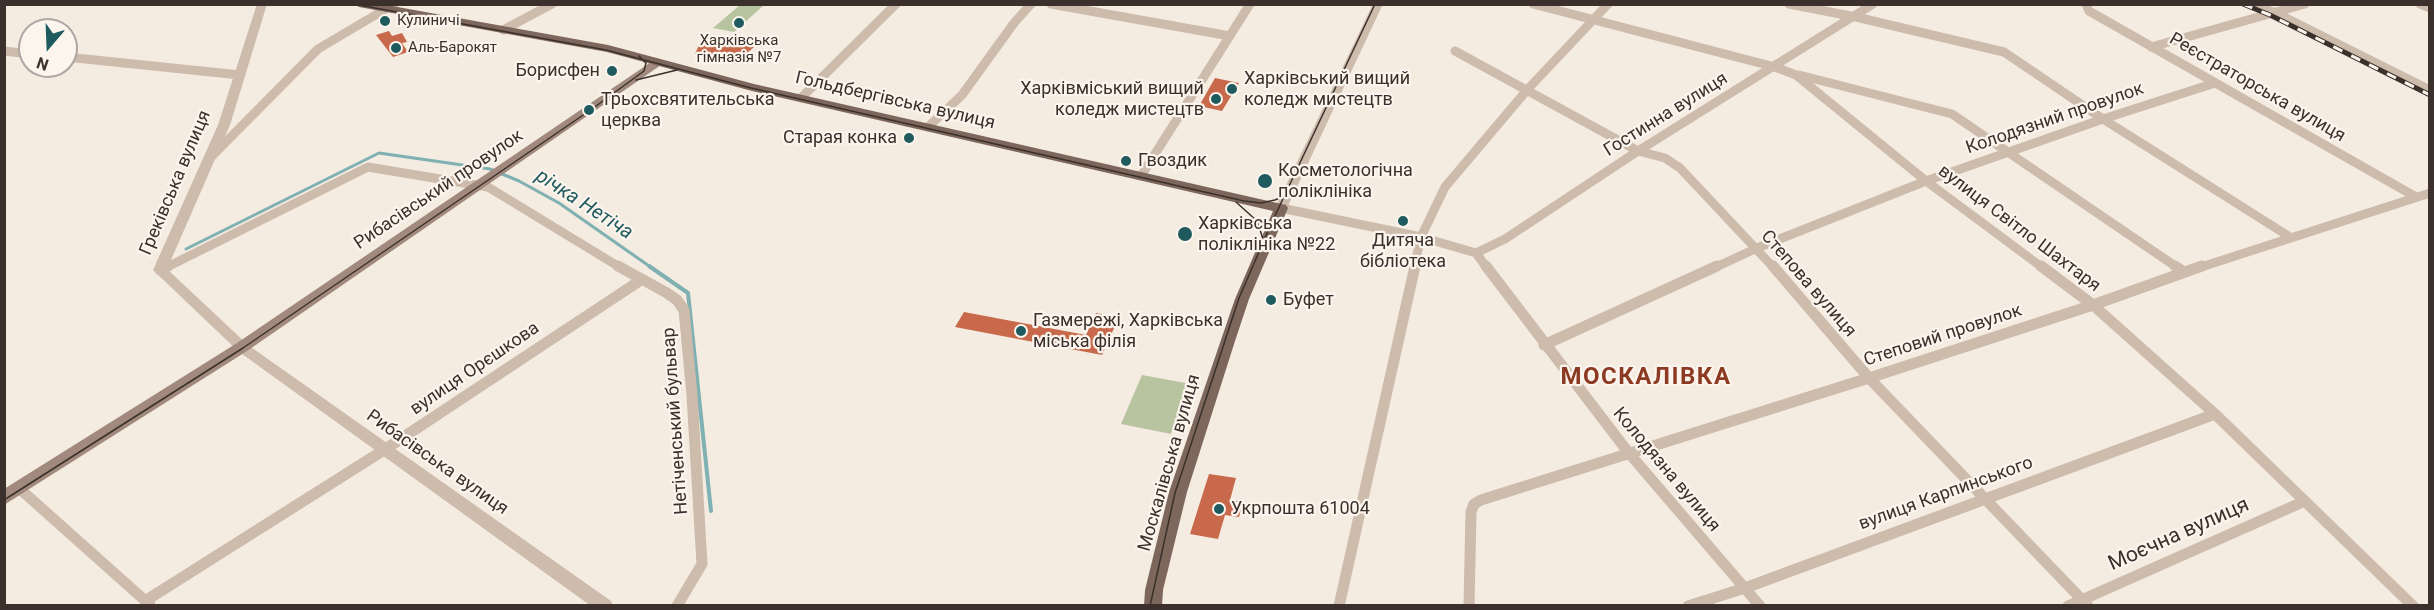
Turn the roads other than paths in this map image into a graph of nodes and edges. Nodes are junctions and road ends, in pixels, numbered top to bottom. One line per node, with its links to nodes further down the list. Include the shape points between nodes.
1 (262, 4): 29 (street, Греківська вулиця)
2 (359, 4): 17 (main road, Гольдбергівська вулиця)
3 (552, 4): 22 (street)
4 (896, 4): 34 (street)
5 (1031, 4): 36 (street, via 973,82)
6 (1051, 4): 23 (street)
7 (1250, 4): 23 (street)
8 (1378, 4): 45 (street, Москалівська вулиця)
9 (1533, 4): 21 (street, вулиця Світло Шахтаря)
10 (1608, 4): 21 (street)
11 (1789, 4): 20 (street)
12 (1872, 4): 20 (street, Гостинна вулиця)
13 (2086, 4): 24 (street, Реєстраторська вулиця, via 2089,10)
14 (2250, 4): 19 (street)
15 (2305, 4): 19 (street)
16 (2420, 4): 18 (street)
17 (389, 7): 22 (main road, Гольдбергівська вулиця); 39 (street, via 318,49)
18 (2430, 8)
19 (2276, 13): 24 (street); 33 (street)
20 (1856, 17): 28 (street, Гостинна вулиця); 35 (street, via 2004,52)
21 (1595, 20): 28 (street, вулиця Світло Шахтаря); 32 (street)
22 (503, 30): 27 (main road, Гольдбергівська вулиця)
23 (1230, 36): 40 (street)
24 (2151, 47): 31 (street, Реєстраторська вулиця)
25 (1455, 51): 32 (street, Степова вулиця)
26 (78, 58): 29 (street)
27 (657, 62): 34 (main road, Гольдбергівська вулиця); 42 (main road, Рибасівський провулок)
28 (1774, 67): 30 (street, вулиця Світло Шахтаря); 37 (street, Гостинна вулиця)
29 (240, 75): 39 (street, Греківська вулиця)
30 (1796, 75): 38 (street, via 1952,114); 41 (street, вулиця Світло Шахтаря)
31 (2215, 83): 35 (street, Колодязний провулок); 44 (street, Реєстраторська вулиця)
32 (1527, 90): 37 (street, Степова вулиця); 46 (street, via 1445,186)
33 (2430, 90)
34 (801, 98): 36 (main road, Гольдбергівська вулиця)
35 (2103, 119): 38 (street, Колодязний провулок); 47 (street)
36 (928, 128): 40 (main road, Гольдбергівська вулиця)
37 (1638, 151): 48 (street, Степова вулиця, via 1665,158 1680,168); 49 (street, Гостинна вулиця, via 1505,239)
38 (2006, 152): 41 (street, Колодязний провулок); 51 (street)
39 (208, 161): 50 (street, Греківська вулиця)
40 (1142, 176): 45 (main road, Гольдбергівська вулиця)
41 (1926, 181): 48 (street, Колодязний провулок); 53 (street, вулиця Світло Шахтаря)
42 (479, 185): 50 (street, Нетіченський бульвар, via 368,167); 52 (street, Нетіченський бульвар); 55 (main road, Рибасівський провулок)
43 (2430, 193): 44 (street, Степовий провулок)
44 (2416, 197): 47 (street, Степовий провулок)
45 (1281, 208): 46 (street); 69 (main road, Москалівська вулиця, via 1242,299 1178,492)
46 (1421, 237): 49 (street); 70 (street)
47 (2290, 237): 51 (street, Степовий провулок)
48 (1757, 248): 54 (street, Колодязний провулок); 56 (street, Степова вулиця)
49 (1476, 253): 54 (street, Колодязна вулиця)
50 (160, 270): 55 (street, Греківська вулиця)
51 (2184, 272): 53 (street, Степовий провулок)
52 (641, 280): 58 (street, вулиця Орєшкова); 68 (street, Нетіченський бульвар, via 667,293 684,310 702,564)
53 (2093, 304): 56 (street, Степовий провулок); 57 (street, вулиця Світло Шахтаря)
54 (1544, 345): 59 (street, Колодязна вулиця)
55 (245, 350): 58 (street, Рибасівська вулиця); 60 (main road)
56 (1869, 378): 59 (street, Степовий провулок); 62 (street, Степова вулиця)
57 (2215, 414): 62 (street, вулиця Карпинського); 63 (street, вулиця Світло Шахтаря)
58 (384, 450): 66 (street, вулиця Орєшкова); 67 (street, Рибасівська вулиця)
59 (1628, 452): 64 (street, Колодязна вулиця); 71 (street, Степовий провулок, via 1473,504)
60 (20, 489): 61 (main road); 66 (street)
61 (4, 498)
62 (1985, 499): 64 (street, вулиця Карпинського); 65 (street, Степова вулиця)
63 (2305, 501): 65 (street, Моєчна вулиця); 75 (street, вулиця Світло Шахтаря)
64 (1745, 588): 72 (street, вулиця Карпинського); 73 (street, Колодязна вулиця)
65 (2084, 602): 74 (street, Моєчна вулиця)
66 (148, 603)
67 (604, 606)
68 (677, 606)
69 (1153, 606)
70 (1339, 606)
71 (1469, 606)
72 (1688, 606)
73 (1760, 606)
74 (2068, 606)
75 (2413, 606)

